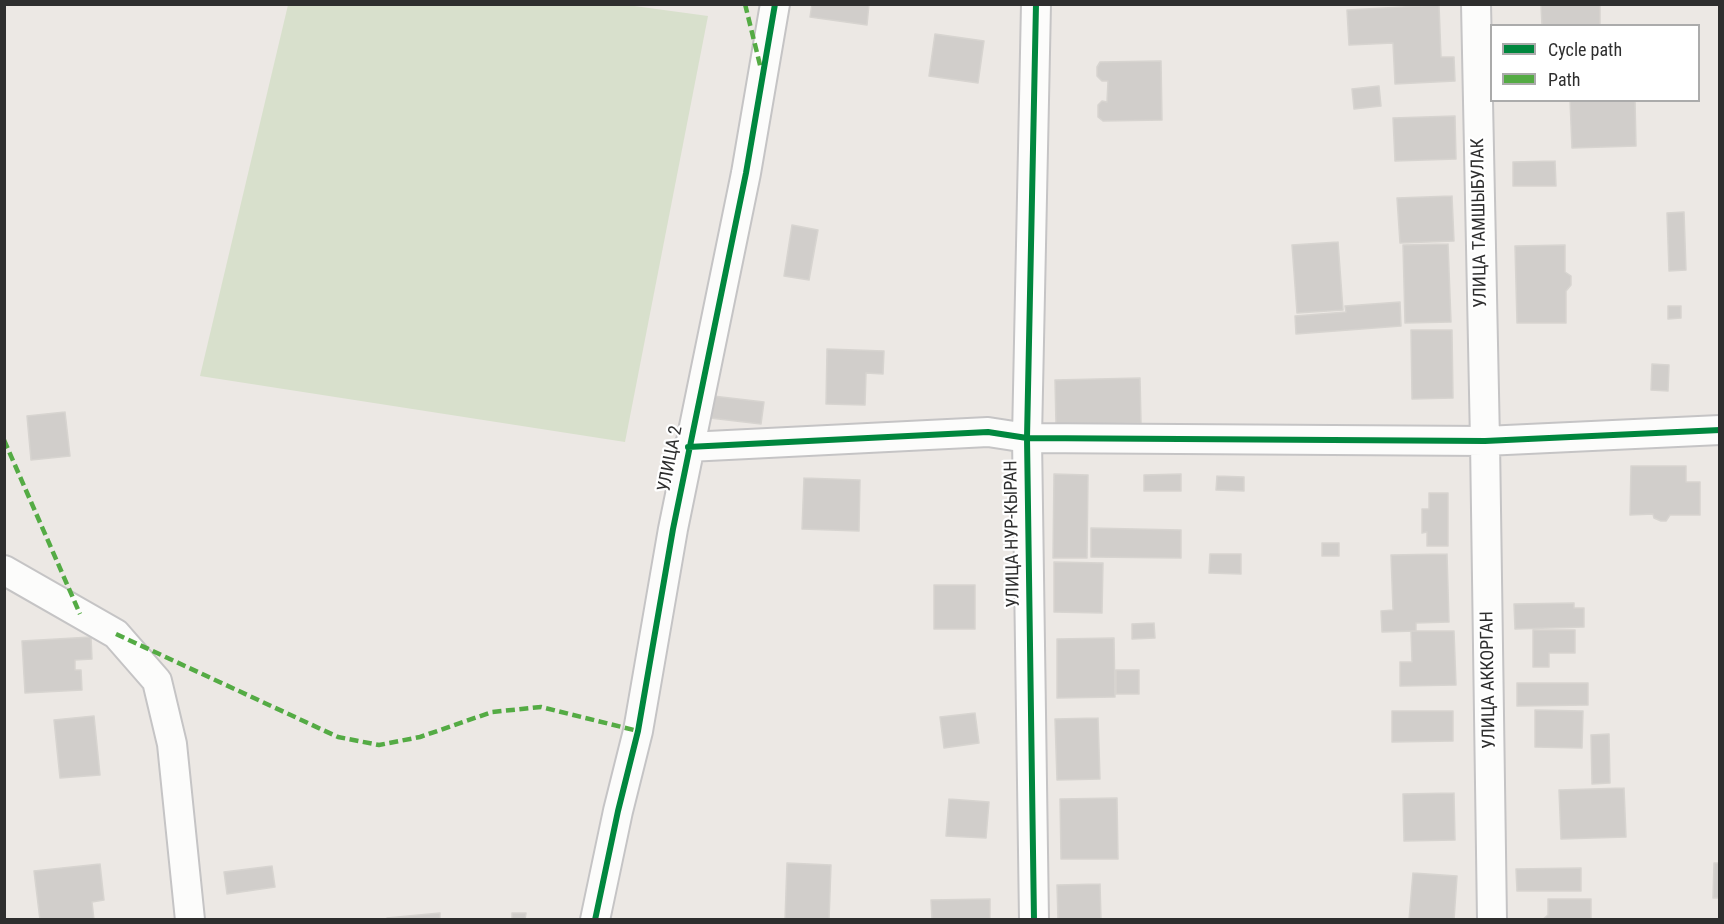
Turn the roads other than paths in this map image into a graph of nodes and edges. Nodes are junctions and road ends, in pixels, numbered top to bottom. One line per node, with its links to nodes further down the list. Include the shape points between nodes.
1 (775, 4): 7 (street, УЛИЦА 2, via 746,173)
2 (1036, 4): 5 (street, УЛИЦА НУР-КЫРАН)
3 (1476, 4): 6 (street, УЛИЦА ТАМШЫБУЛАК)
4 (1719, 430): 6 (street)
5 (1027, 438): 6 (street); 7 (street, via 988,432); 11 (street, УЛИЦА НУР-КЫРАН)
6 (1485, 441): 12 (street, УЛИЦА АККОРГАН)
7 (688, 447): 10 (street, УЛИЦА 2, via 638,730)
8 (4, 570): 9 (street, via 116,634 157,681 172,744)
9 (190, 920)
10 (596, 920)
11 (1034, 920)
12 (1492, 920)

